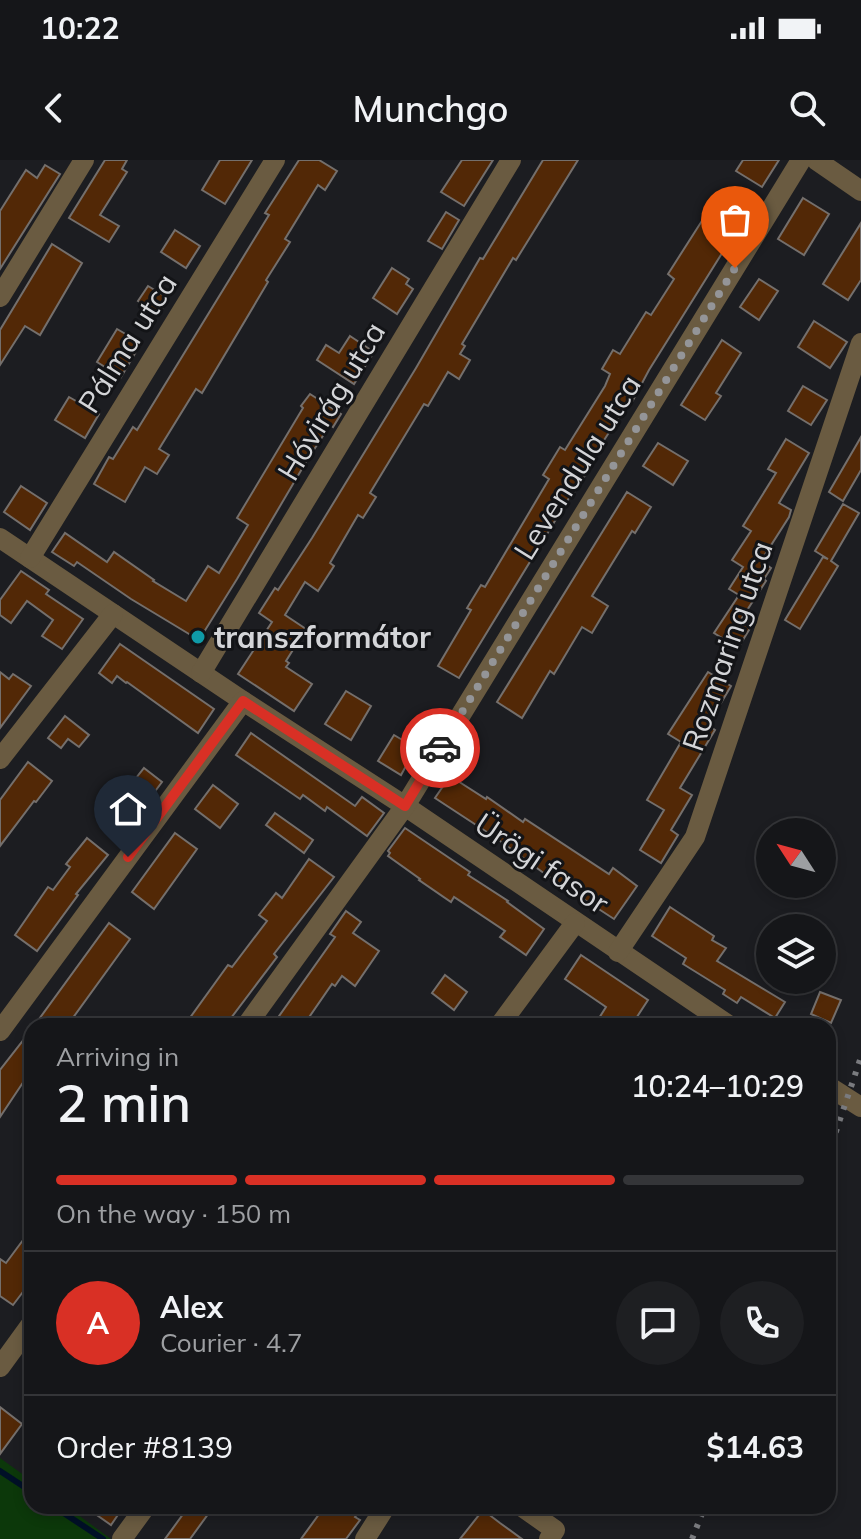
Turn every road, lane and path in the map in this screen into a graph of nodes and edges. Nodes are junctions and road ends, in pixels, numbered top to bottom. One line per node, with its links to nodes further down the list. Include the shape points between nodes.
1 (84, 160): 7 (street)
2 (275, 160): 10 (street, Pálma utca)
3 (511, 160): 12 (street, Hóvirág utca)
4 (801, 160): 15 (street, Levendula utca)
5 (816, 160): 6 (street)
6 (861, 191)
7 (0, 297)
8 (861, 343): 17 (street, Rozmaring utca, via 695,837)
9 (0, 538): 10 (street, Ürögi fasor)
10 (30, 558): 11 (street, Ürögi fasor)
11 (113, 614): 12 (street, Ürögi fasor); 14 (street)
12 (201, 673): 13 (street, Ürögi fasor)
13 (243, 701): 15 (street, Ürögi fasor); 21 (street)
14 (0, 759)
15 (405, 806): 16 (street, Ürögi fasor); 18 (street, Levendula utca)
16 (575, 923): 17 (street, Ürögi fasor); 19 (street)
17 (618, 952): 20 (street, Ürögi fasor)
18 (252, 1018)
19 (505, 1018)
20 (718, 1018)
21 (0, 1031)
22 (836, 1091): 23 (street)
23 (861, 1107)
24 (24, 1334): 25 (street)
25 (0, 1367)
26 (140, 1514): 29 (street)
27 (381, 1514): 30 (street)
28 (532, 1514): 31 (street, via 555,1530)
29 (122, 1539)
30 (365, 1539)
31 (549, 1539)

